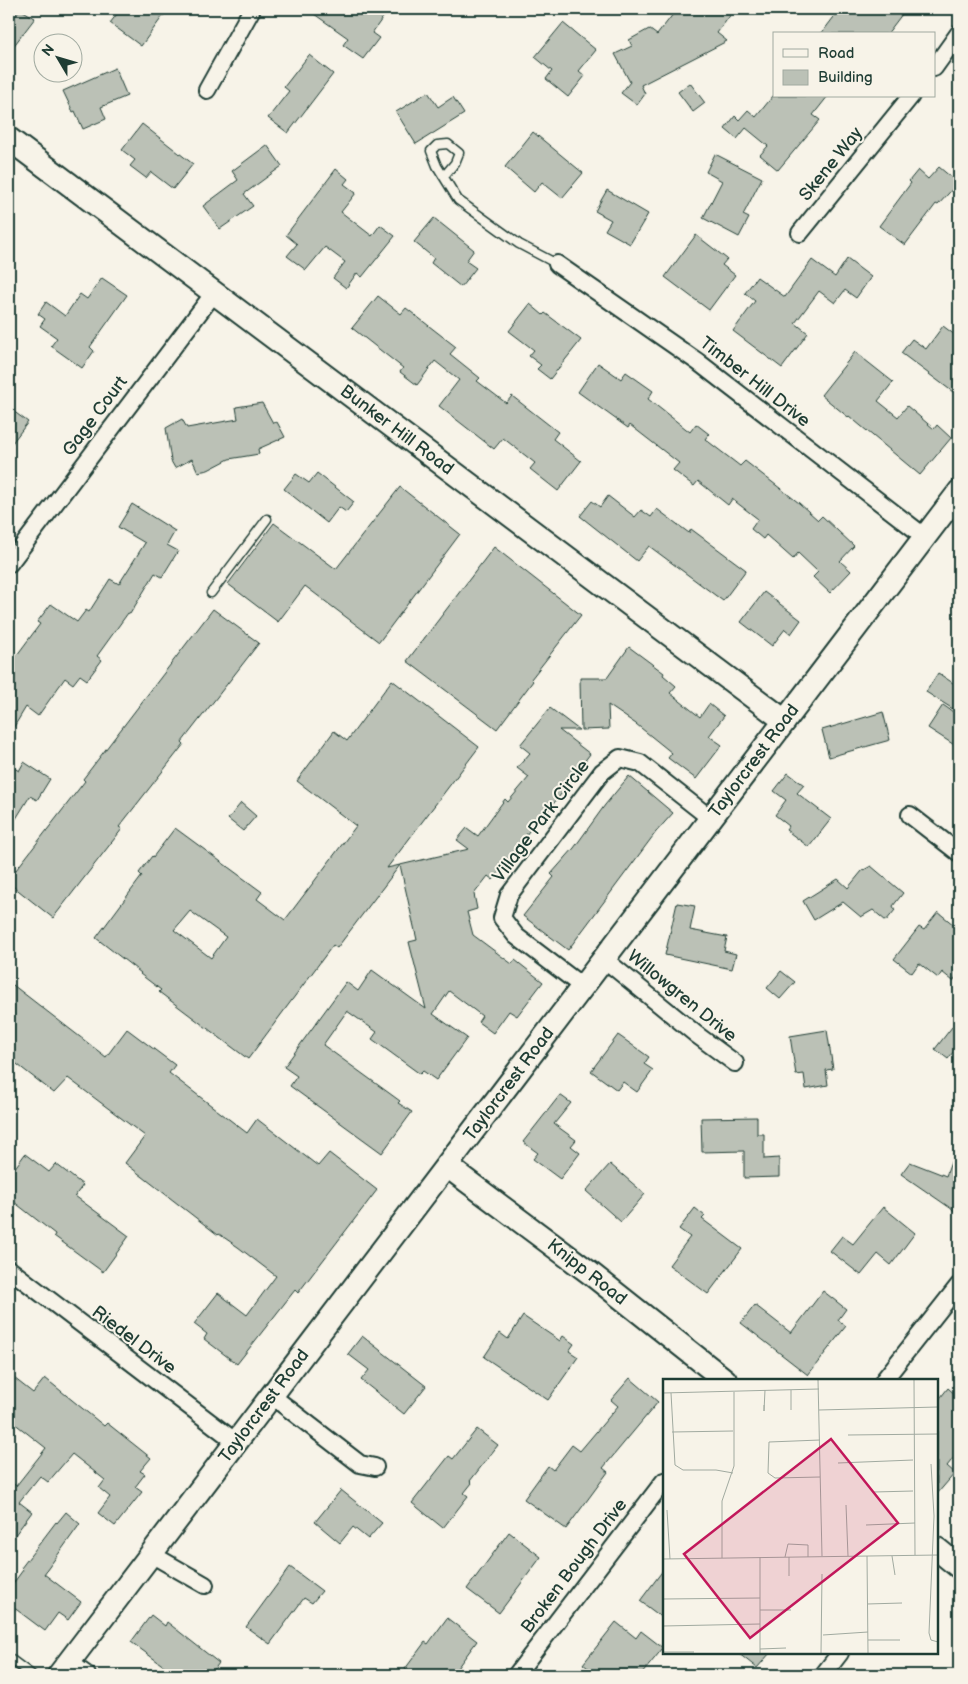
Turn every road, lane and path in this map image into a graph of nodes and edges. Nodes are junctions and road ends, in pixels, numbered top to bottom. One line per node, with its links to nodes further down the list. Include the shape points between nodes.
1 (252, 9): 4 (street)
2 (959, 33): 3 (street)
3 (936, 65)
4 (207, 90)
5 (909, 98): 8 (street, Skene Way)
6 (9, 139): 10 (street, Bunker Hill Road)
7 (444, 176): 9 (lane, via 458,200 519,244)
8 (800, 233)
9 (556, 264): 13 (street, Timber Hill Drive, via 698,362)
10 (214, 293): 14 (street, Gage Court); 16 (street, Bunker Hill Road)
11 (959, 492): 13 (street, Taylorcrest Road)
12 (267, 519): 15 (lane)
13 (925, 537): 16 (street, Taylorcrest Road)
14 (9, 564)
15 (211, 593)
16 (785, 721): 18 (street, Taylorcrest Road)
17 (910, 816): 19 (street)
18 (710, 818): 20 (street, Taylorcrest Road); 21 (street, Village Park Circle, via 640,763 620,758 602,772 508,895 502,918 516,936)
19 (959, 853)
20 (604, 958): 21 (street, Taylorcrest Road); 22 (street, Willowgren Drive)
21 (583, 987): 23 (street, Taylorcrest Road)
22 (735, 1064)
23 (447, 1166): 26 (street, Knipp Road); 28 (street, Taylorcrest Road)
24 (9, 1269): 29 (street, Riedel Drive)
25 (959, 1285): 27 (street)
26 (724, 1379)
27 (885, 1379)
28 (272, 1396): 29 (street, Taylorcrest Road); 30 (street, via 360,1464)
29 (236, 1442): 33 (street, Taylorcrest Road)
30 (375, 1467)
31 (663, 1482): 41 (street, Broken Bough Drive)
32 (938, 1550): 34 (street)
33 (151, 1554): 35 (street); 38 (street, Taylorcrest Road)
34 (959, 1567)
35 (205, 1585)
36 (839, 1654): 42 (street)
37 (9, 1658): 39 (lane)
38 (64, 1669): 40 (street)
39 (32, 1675)
40 (87, 1675)
41 (516, 1675)
42 (823, 1675)

